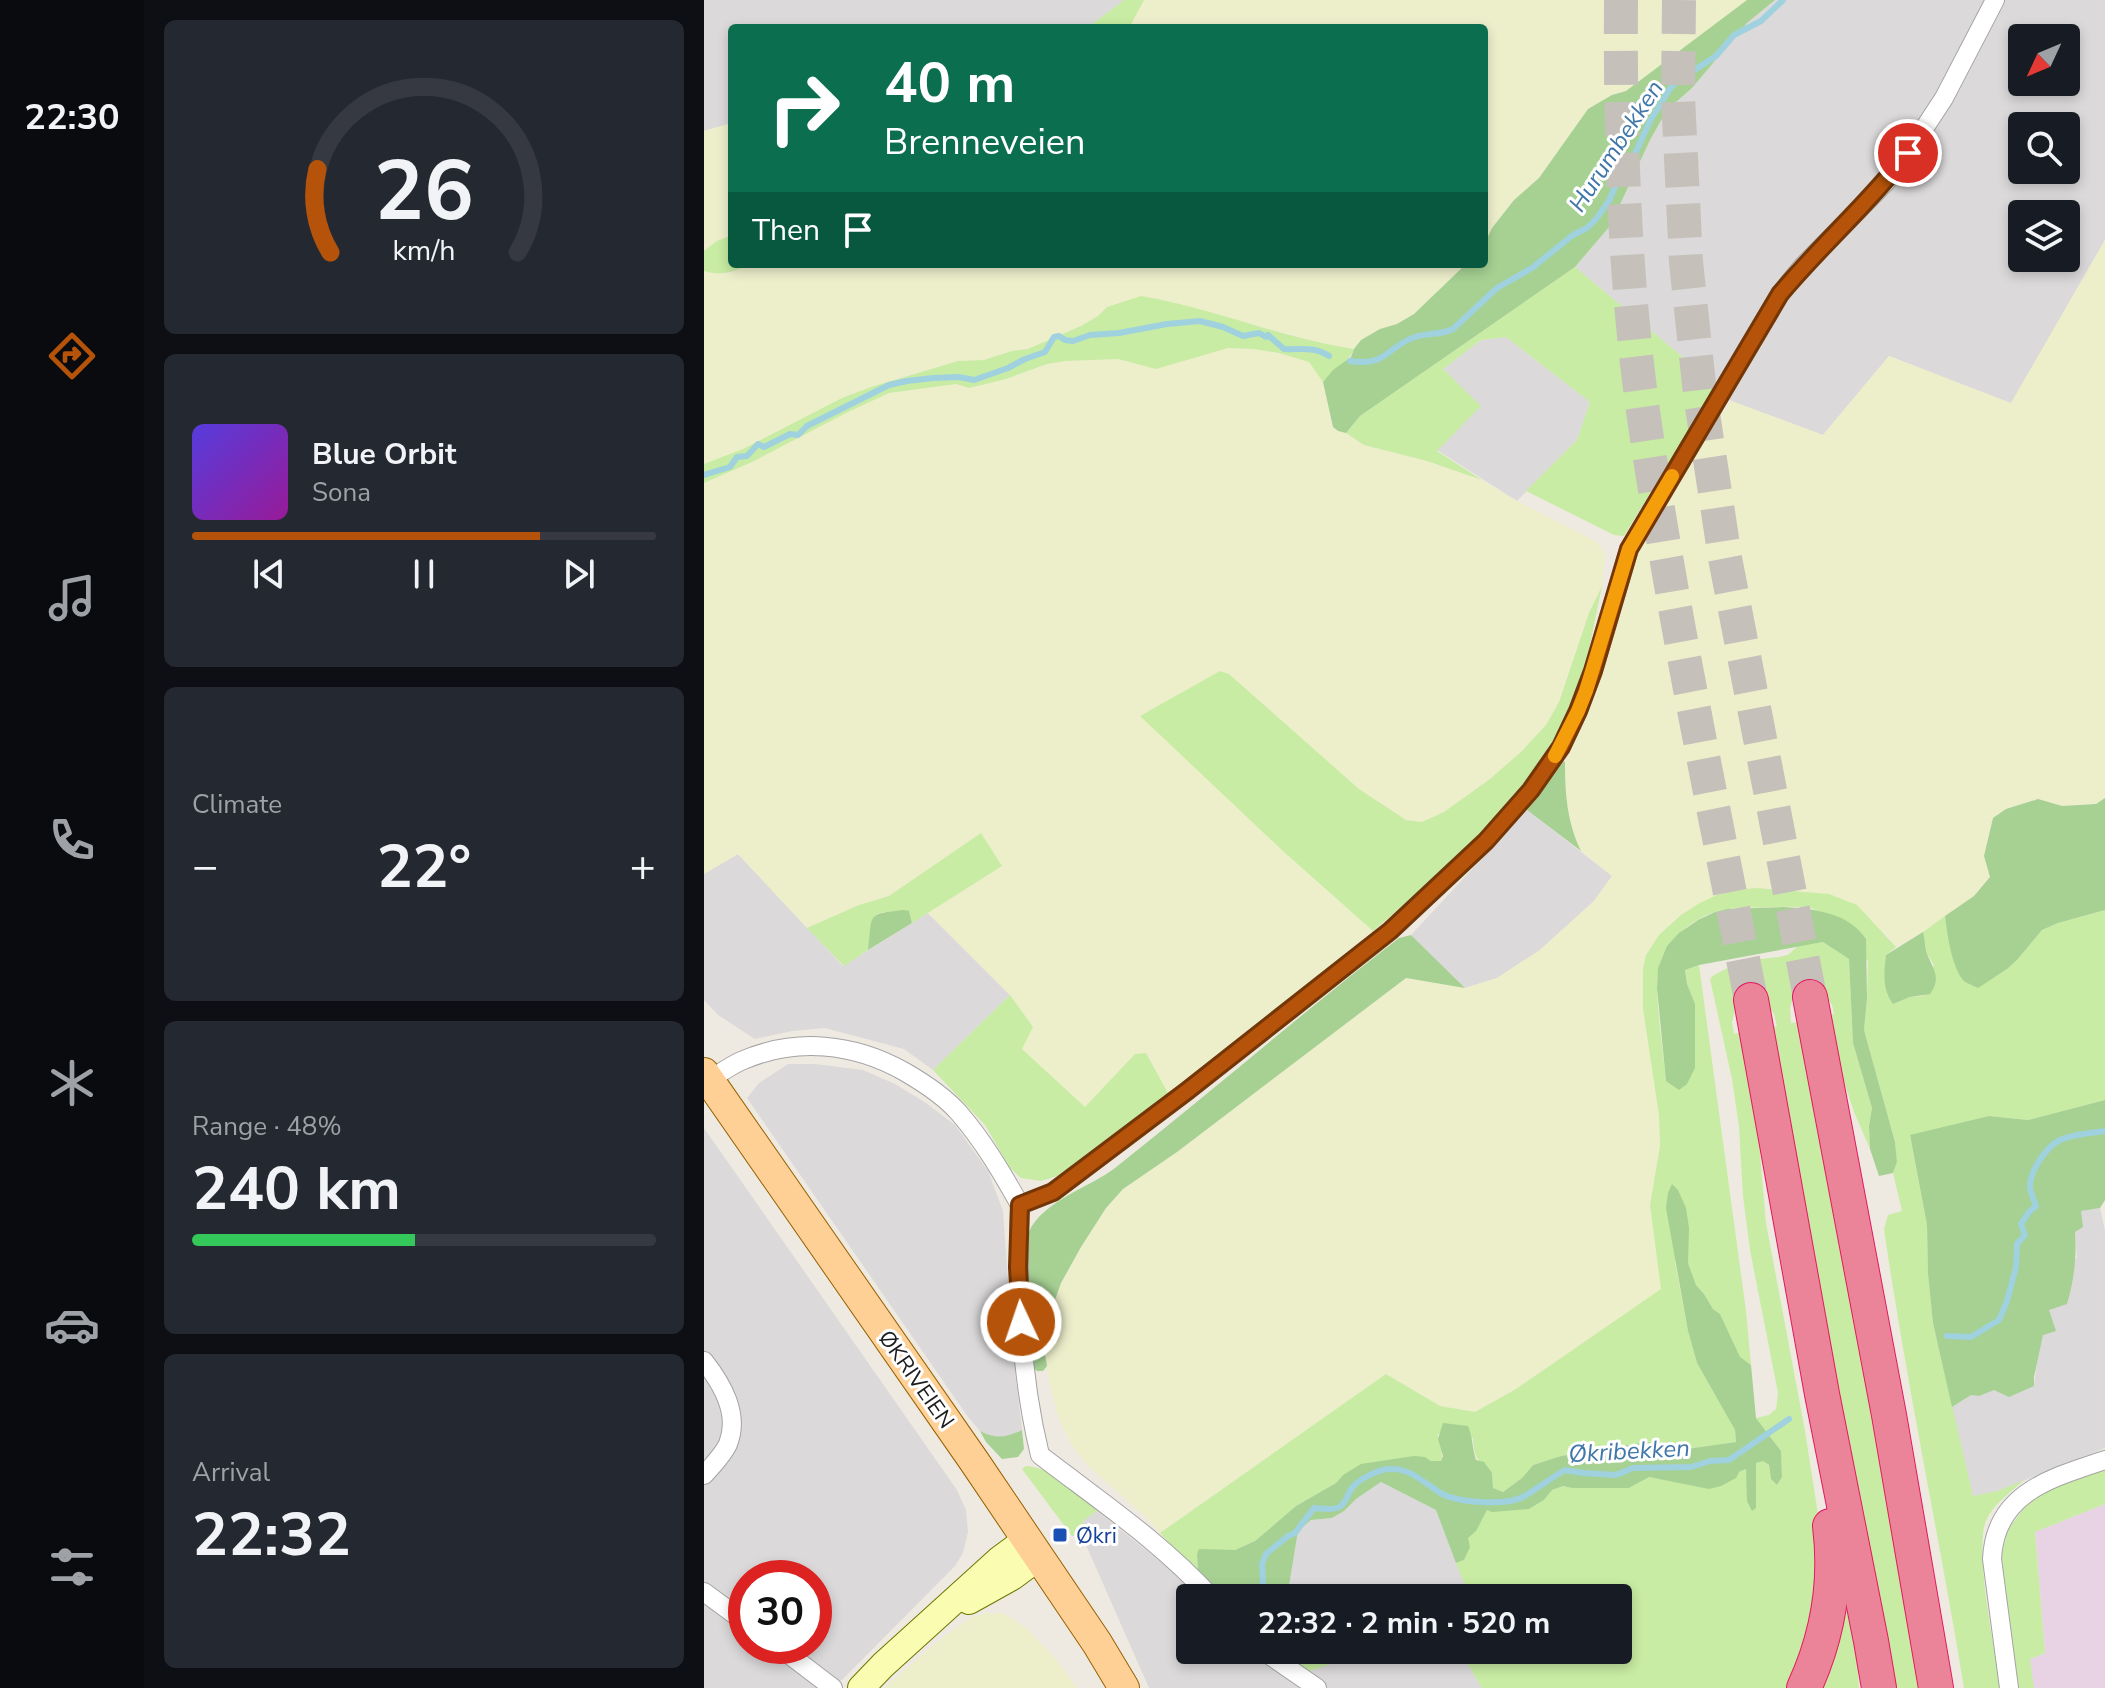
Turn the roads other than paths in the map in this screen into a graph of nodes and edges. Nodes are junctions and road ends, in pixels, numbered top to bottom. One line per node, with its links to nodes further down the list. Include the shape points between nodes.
1 (1995, 0): 5 (street, via 1944,98 1908,153 1780,294 1629,549 1578,711 1531,790 1486,841 1390,931 1053,1192)
2 (1810, 997): 14 (highway)
3 (1751, 1000): 7 (highway)
4 (706, 1076): 5 (street, via 757,1055 805,1045 842,1047 876,1058 913,1077 957,1111 988,1150); 10 (main road, ØKRIVEIEN)
5 (1020, 1205): 11 (street, via 1022,1349 1040,1455 1104,1501)
6 (704, 1361): 9 (street, via 724,1390 732,1419 728,1444)
7 (1822, 1394): 21 (highway, via 1818,1443 1833,1570 1826,1624); 22 (highway)
8 (2105, 1460): 25 (street, via 2023,1494 1997,1530 1992,1559)
9 (704, 1475)
10 (1033, 1548): 18 (street, via 1000,1559); 19 (main road, ØKRIVEIEN)
11 (1198, 1584)
12 (704, 1592): 13 (street)
13 (728, 1610)
14 (1929, 1641): 23 (highway); 24 (highway)
15 (802, 1664): 17 (street)
16 (1282, 1664): 20 (street)
17 (833, 1688)
18 (861, 1688)
19 (1124, 1688)
20 (1317, 1688)
21 (1804, 1688)
22 (1879, 1688)
23 (1936, 1688)
24 (1952, 1688)
25 (2009, 1688)

